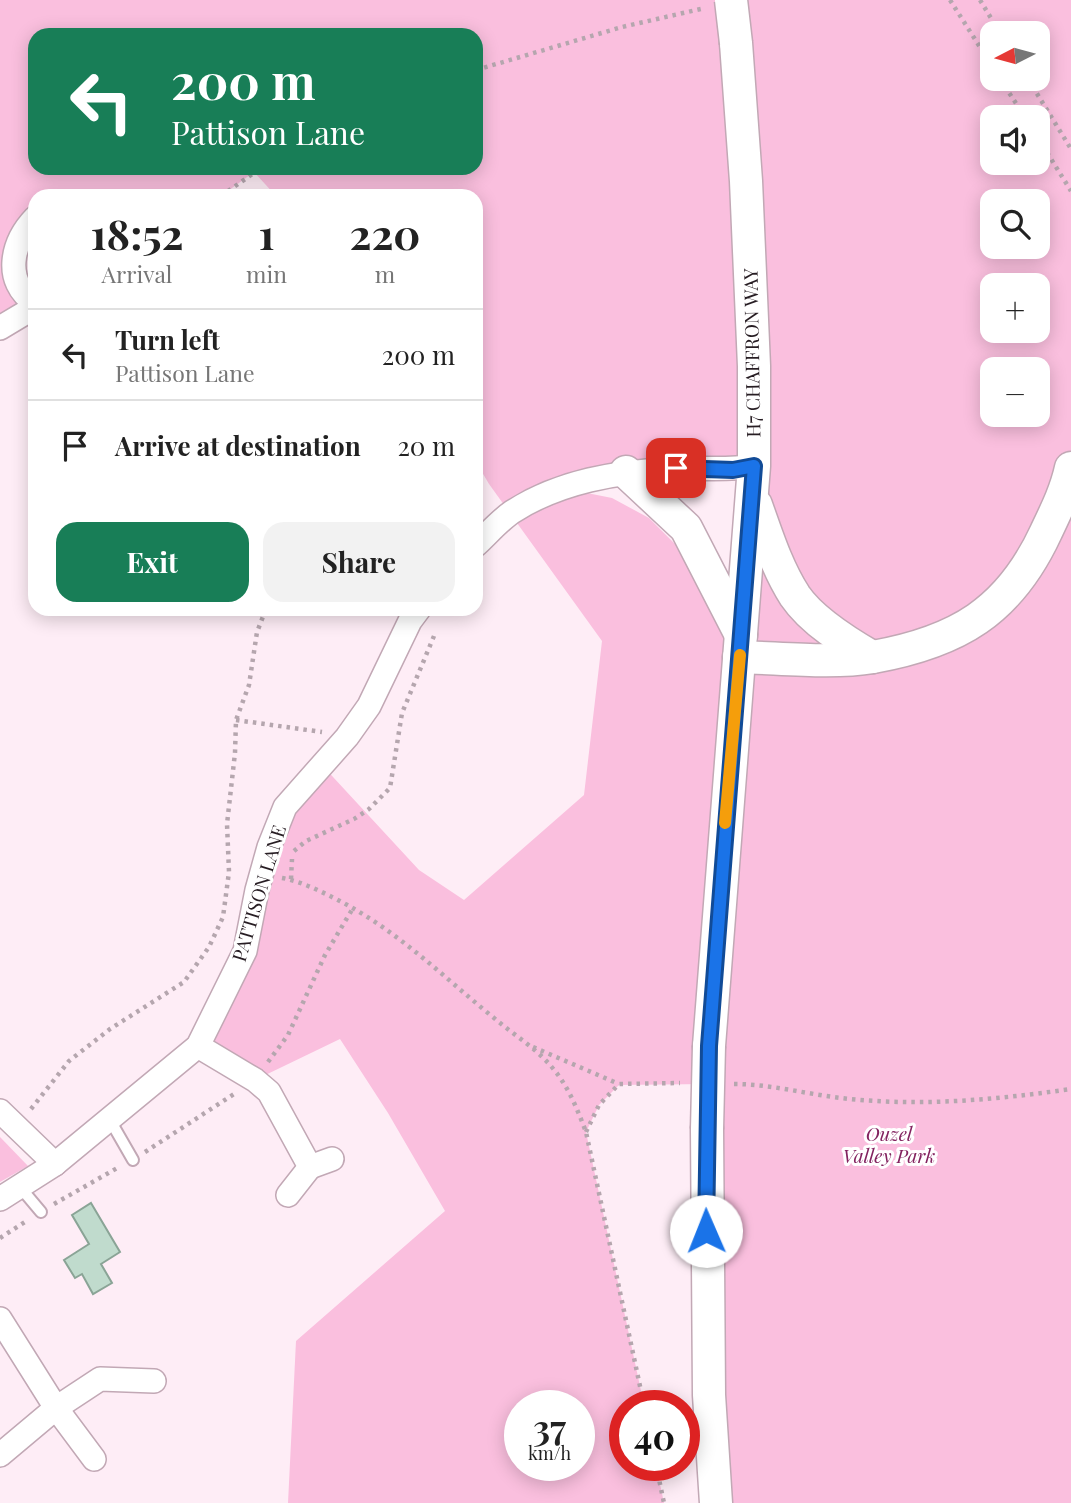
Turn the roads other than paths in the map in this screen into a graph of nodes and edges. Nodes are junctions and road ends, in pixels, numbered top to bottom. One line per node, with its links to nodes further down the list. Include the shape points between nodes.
1 (724, 3): 8 (street, H7 CHAFFRON WAY, bridge, via 736,43 746,181 754,366)
2 (28, 225): 3 (street, via 17,241 13,260)
3 (28, 297)
4 (28, 310): 5 (street)
5 (0, 328)
6 (1071, 468): 12 (street, via 1067,487 1035,554 985,616 946,638)
7 (626, 472): 8 (street, via 733,470); 9 (street, via 559,488 511,513); 11 (street, via 686,528)
8 (753, 480): 11 (street, H7 CHAFFRON WAY); 12 (street, via 774,557 796,597 836,636)
9 (483, 539)
10 (414, 616): 13 (street, PATTISON LANE, via 369,706 285,807 269,846 245,951)
11 (741, 646): 12 (street, via 836,659); 28 (street, H7 CHAFFRON WAY, bridge, via 706,1129 709,1395)
12 (872, 657)
13 (198, 1046): 15 (street, PATTISON LANE); 19 (street, via 269,1092)
14 (0, 1111): 18 (street)
15 (110, 1120): 17 (lane); 18 (street, PATTISON LANE)
16 (332, 1159): 19 (street)
17 (133, 1160)
18 (55, 1164): 20 (street, PATTISON LANE)
19 (310, 1167): 21 (street)
20 (10, 1193): 22 (lane)
21 (288, 1195)
22 (40, 1212)
23 (0, 1319): 25 (street)
24 (153, 1381): 25 (street, via 100,1379)
25 (56, 1408): 26 (street); 27 (street)
26 (0, 1455)
27 (94, 1459)
28 (716, 1503)

